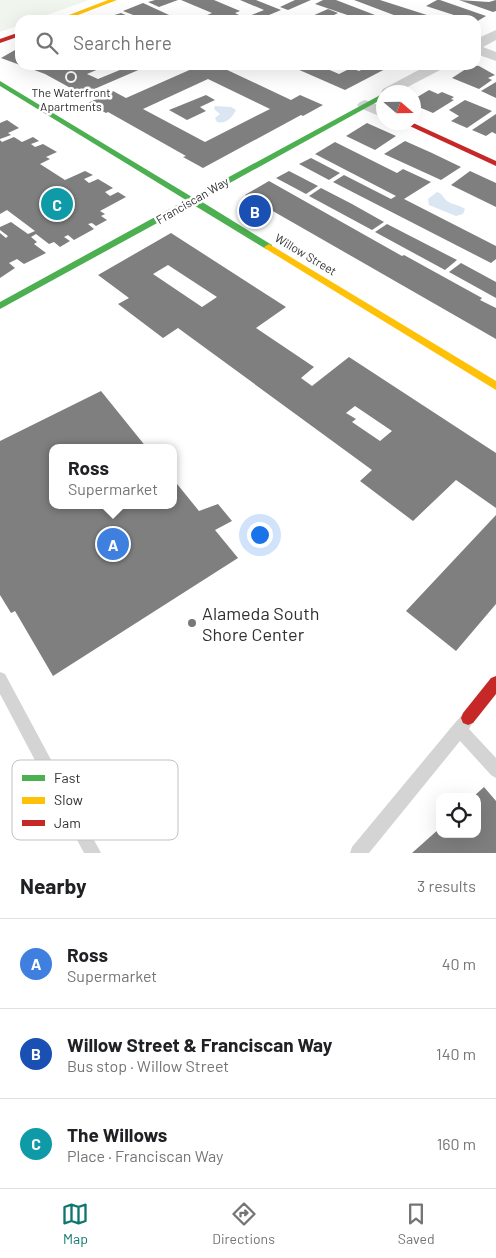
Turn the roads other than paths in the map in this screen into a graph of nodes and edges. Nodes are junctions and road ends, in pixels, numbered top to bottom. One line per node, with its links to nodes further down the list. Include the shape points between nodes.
1 (114, 0): 2 (street)
2 (73, 15)
3 (496, 34): 6 (street)
4 (15, 36): 5 (street)
5 (0, 41)
6 (481, 42)
7 (481, 51): 8 (street)
8 (496, 57)
9 (430, 70): 11 (street)
10 (0, 84): 17 (street, Willow Street)
11 (401, 85)
12 (376, 99): 13 (street, Franciscan Way)
13 (365, 105): 14 (street); 17 (street, Franciscan Way)
14 (376, 110)
15 (421, 130): 16 (street)
16 (496, 164)
17 (192, 200): 18 (street, Franciscan Way); 19 (street, Willow Street)
18 (0, 306)
19 (496, 386)
20 (0, 679): 23 (lane)
21 (496, 683): 22 (street)
22 (463, 724): 24 (lane); 27 (lane)
23 (43, 760)
24 (496, 770)
25 (86, 840): 26 (lane)
26 (93, 853)
27 (358, 853)

